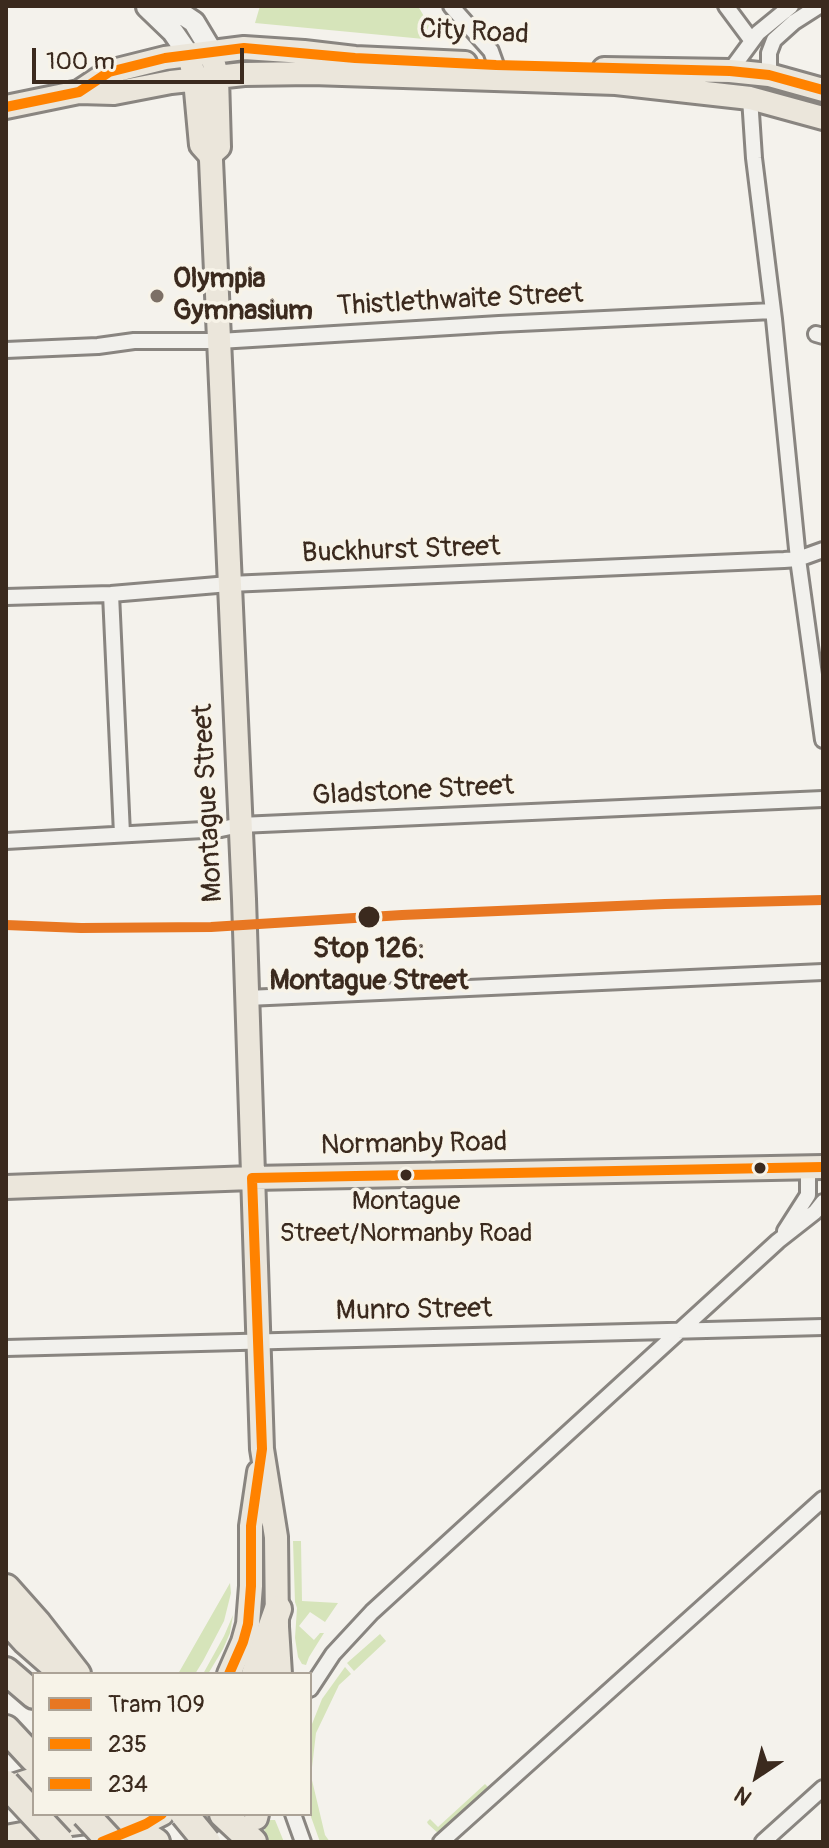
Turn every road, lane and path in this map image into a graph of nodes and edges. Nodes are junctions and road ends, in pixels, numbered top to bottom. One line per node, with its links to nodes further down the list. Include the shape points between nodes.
1 (148, 6): 7 (street, via 194,22); 8 (street)
2 (451, 6): 10 (street, via 491,51)
3 (726, 6): 6 (street)
4 (791, 6): 6 (street)
5 (819, 6): 11 (street, via 774,40)
6 (752, 41): 9 (street)
7 (212, 52): 8 (main road, City Road); 10 (main road, City Road, via 277,50); 12 (main road, Montague Street)
8 (189, 55): 12 (main road, Montague Street); 14 (main road, City Road, via 109,72)
9 (730, 71): 10 (main road, City Road); 11 (main road, City Road)
10 (497, 72): 12 (main road, City Road); 15 (main road, City Road)
11 (769, 75): 13 (main road, City Road); 15 (main road, via 752,88)
12 (206, 78): 14 (main road, City Road, via 114,93); 19 (main road, Montague Street, via 219,147 210,155)
13 (823, 90)
14 (79, 92): 16 (main road, City Road)
15 (750, 98): 17 (main road, City Road); 18 (street)
16 (6, 107)
17 (823, 118)
18 (773, 311): 19 (street, Thistlethwaite Street); 22 (street)
19 (219, 341): 20 (street, Thistlethwaite Street); 23 (main road, Montague Street)
20 (6, 350)
21 (823, 550): 22 (street, Buckhurst Street)
22 (798, 559): 23 (street, Buckhurst Street); 26 (street)
23 (229, 584): 24 (street, Buckhurst Street); 28 (main road, Montague Street)
24 (111, 594): 25 (street, Buckhurst Street); 29 (street)
25 (6, 597)
26 (823, 740)
27 (823, 799): 28 (street, Gladstone Street)
28 (240, 825): 29 (street, Gladstone Street); 32 (main road, Montague Street)
29 (122, 834): 30 (street, Gladstone Street)
30 (6, 841)
31 (823, 972): 32 (street)
32 (247, 998): 34 (main road, Montague Street)
33 (816, 1167): 34 (main road, Normanby Road); 37 (street, via 807,1197)
34 (252, 1178): 35 (main road, Normanby Road); 40 (main road, Montague Street)
35 (6, 1187)
36 (823, 1202): 37 (street)
37 (778, 1241): 39 (street)
38 (823, 1327): 39 (street, Munro Street)
39 (678, 1332): 40 (street, Munro Street); 55 (street, via 372,1612)
40 (258, 1341): 41 (street, Munro Street); 42 (main road, Montague Street)
41 (6, 1348)
42 (262, 1449): 45 (main road, Montague Street, via 276,1537); 51 (main road, Montague Street, via 251,1526 248,1624)
43 (823, 1499): 76 (street)
44 (6, 1588): 50 (highway)
45 (278, 1618): 52 (highway); 53 (main road, Montague Street); 54 (main road)
46 (14, 1628): 48 (highway); 49 (highway)
47 (6, 1671): 56 (highway)
48 (45, 1672)
49 (61, 1672)
50 (75, 1672)
51 (230, 1672)
52 (256, 1672)
53 (269, 1672)
54 (280, 1672)
55 (312, 1686)
56 (32, 1693)
57 (6, 1729): 58 (highway)
58 (32, 1757)
59 (32, 1780): 60 (main road)
60 (6, 1786): 62 (highway, bridge)
61 (823, 1788): 77 (street)
62 (32, 1801)
63 (32, 1802): 64 (highway)
64 (6, 1808)
65 (59, 1816): 70 (highway, bridge)
66 (160, 1816): 71 (main road)
67 (184, 1816): 73 (highway, bridge)
68 (184, 1816): 74 (highway, bridge)
69 (294, 1816): 75 (street)
70 (82, 1829): 71 (highway); 72 (highway)
71 (145, 1835)
72 (6, 1839)
73 (207, 1842)
74 (214, 1842)
75 (303, 1842)
76 (441, 1842)
77 (763, 1842)

